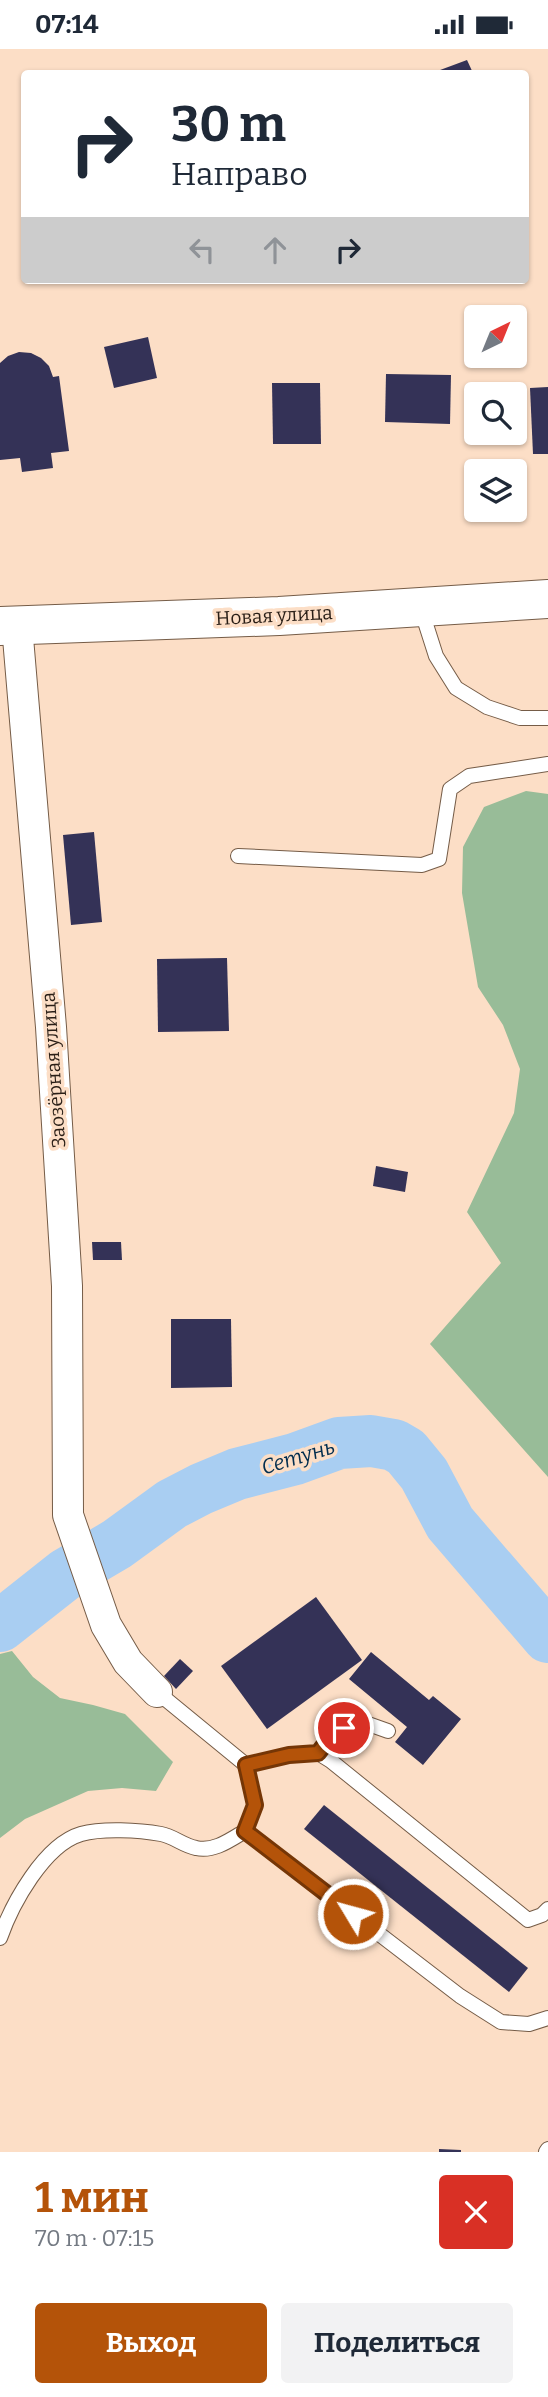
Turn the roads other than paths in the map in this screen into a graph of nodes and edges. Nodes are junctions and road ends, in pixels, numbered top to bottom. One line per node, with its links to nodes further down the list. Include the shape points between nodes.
1 (548, 599): 2 (street, Новая улица)
2 (420, 607): 3 (street, Новая улица); 4 (lane, via 436,656 456,688 487,707 520,718)
3 (8, 626): 7 (street, Заозёрная улица, via 51,1027 67,1286 68,1515 106,1625 128,1662)
4 (548, 718)
5 (548, 764): 6 (lane, via 469,776 450,789 439,859 422,865)
6 (238, 856)
7 (157, 1692): 10 (lane)
8 (388, 1731): 9 (lane, via 357,1720 332,1735)
9 (318, 1753): 10 (lane); 12 (lane, via 528,1920)
10 (246, 1765): 11 (lane, via 255,1805)
11 (245, 1831): 13 (lane, via 220,1846 196,1848 163,1834 103,1831 78,1835 34,1872); 14 (lane, via 500,2022 529,2024)
12 (548, 1909)
13 (0, 1938)
14 (548, 2018)

